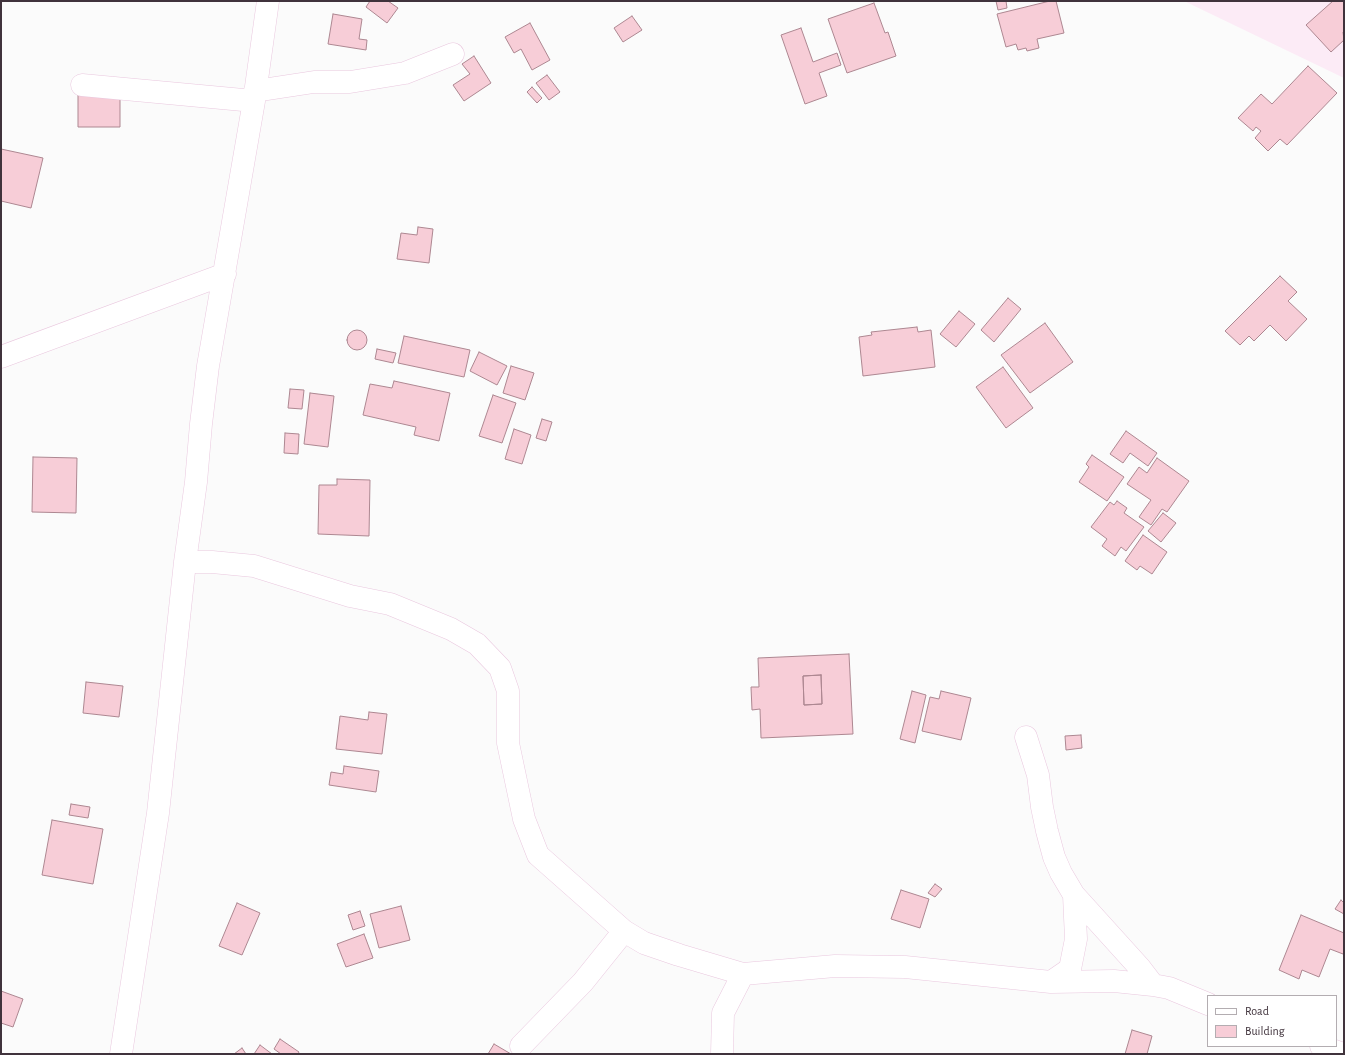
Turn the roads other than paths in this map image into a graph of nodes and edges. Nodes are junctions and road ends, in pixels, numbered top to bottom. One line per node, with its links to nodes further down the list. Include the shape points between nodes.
1 (268, 1): 4 (street)
2 (453, 54): 4 (street, via 405,74 350,82 314,82)
3 (82, 85): 4 (street)
4 (254, 96): 5 (street)
5 (225, 274): 6 (street); 7 (street, via 208,366)
6 (1, 357)
7 (185, 562): 10 (street, via 254,566 350,596 390,604 450,628 477,644 500,668 508,691 508,743 524,819 538,855); 17 (street, via 158,813)
8 (1026, 737): 9 (street, via 1038,774 1042,807 1054,857)
9 (1074, 895): 12 (street, via 1076,939 1070,969); 13 (street)
10 (624, 931): 11 (street, via 644,943); 15 (street, via 583,982)
11 (743, 974): 12 (street, via 835,966 897,967); 18 (street, via 724,1013)
12 (1051, 982): 13 (street, via 1114,981)
13 (1153, 985): 14 (street, via 1169,988)
14 (1207, 1004)
15 (521, 1046)
16 (1324, 1047): 19 (street)
17 (121, 1054)
18 (722, 1054)
19 (1343, 1054)

